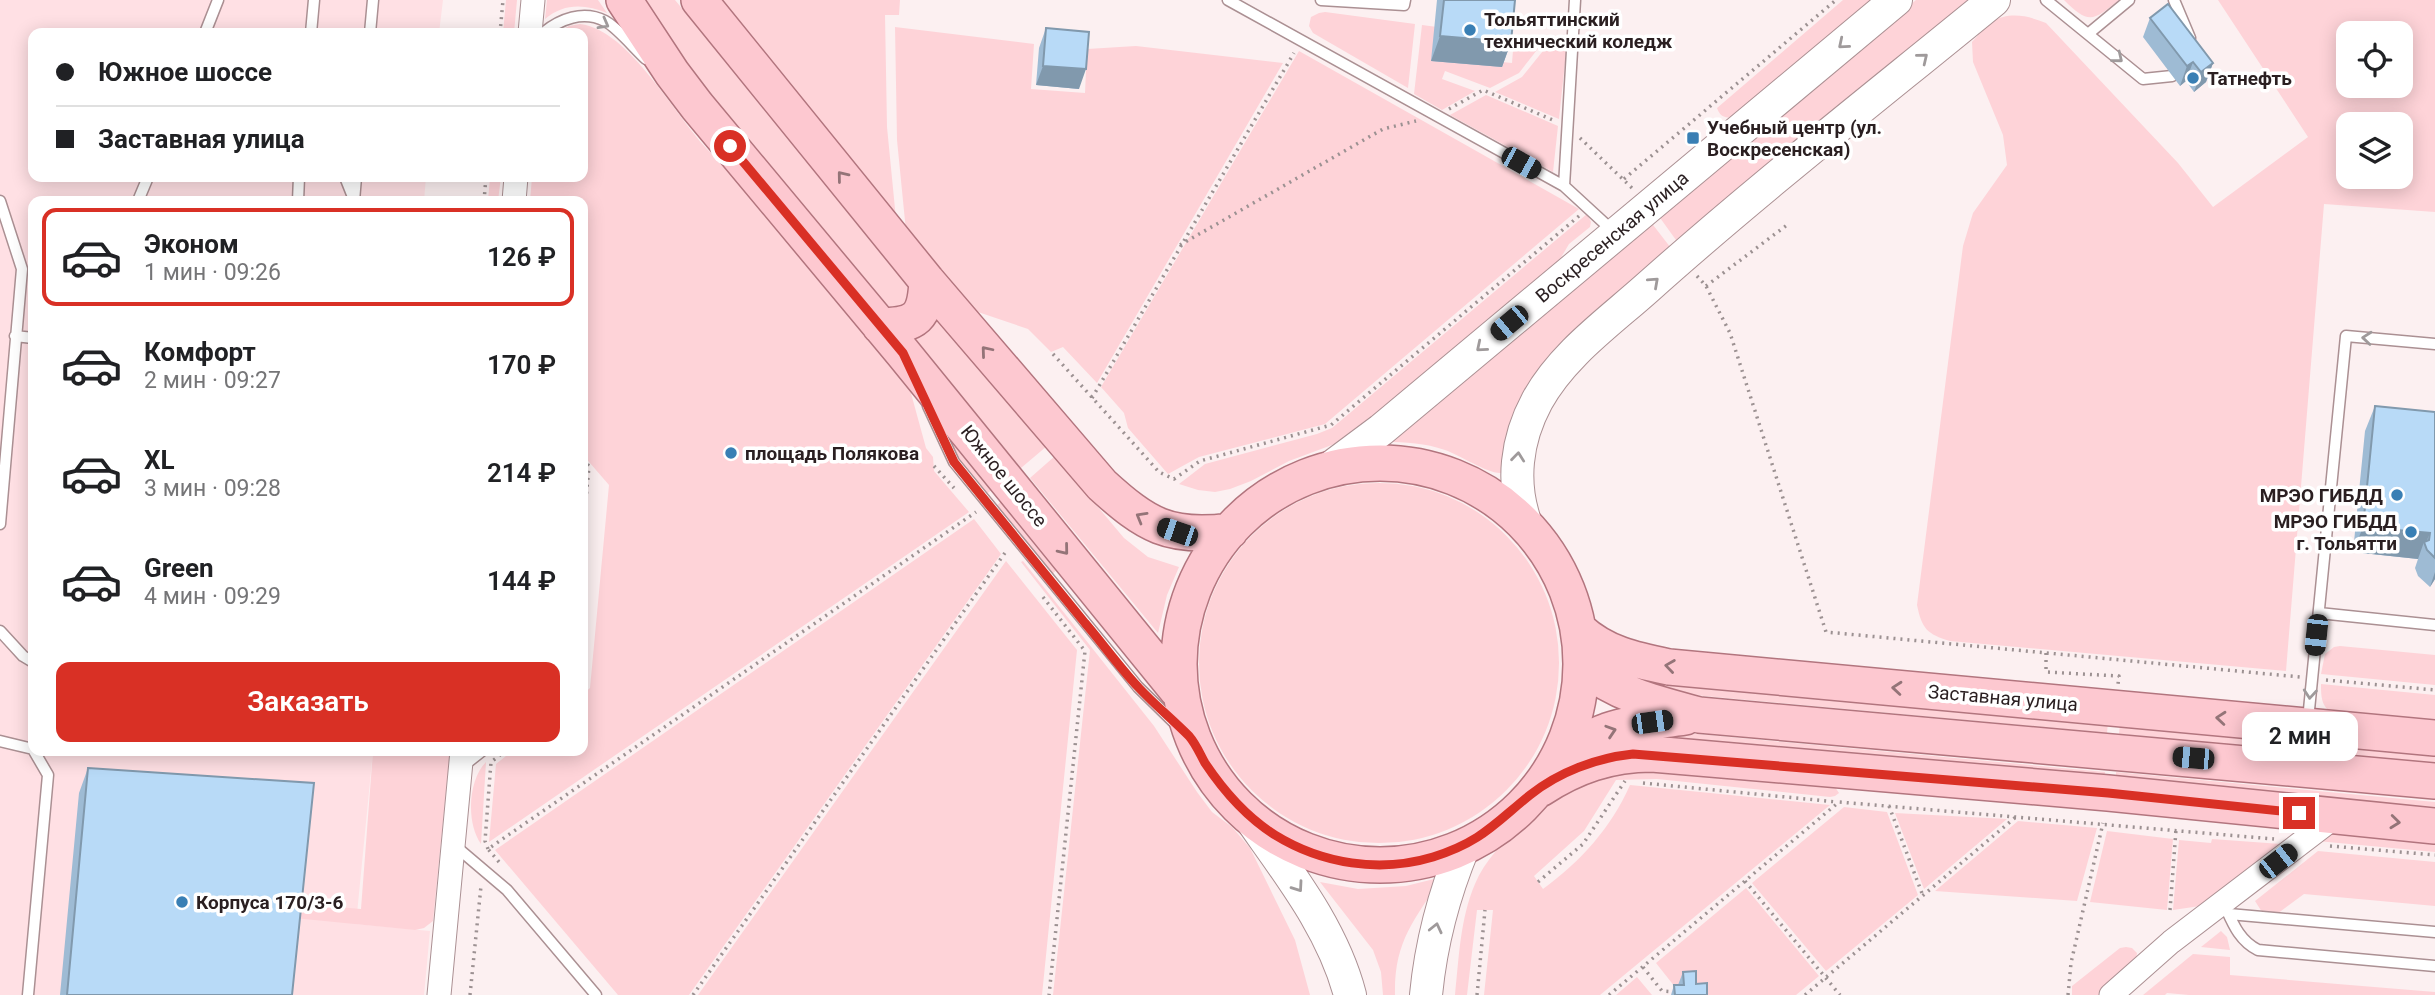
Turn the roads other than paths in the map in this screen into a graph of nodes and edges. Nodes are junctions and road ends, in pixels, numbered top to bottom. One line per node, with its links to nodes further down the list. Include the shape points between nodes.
1 (218, 0): 16 (lane)
2 (314, 0): 17 (lane)
3 (373, 0): 18 (lane)
4 (533, 0): 19 (street)
5 (624, 0): 24 (main road, Южное шоссе)
6 (699, 0): 28 (main road, one-way to 6)
7 (1228, 0): 25 (lane)
8 (1321, 0): 9 (lane, via 1405,5)
9 (1405, 0)
10 (1575, 0): 25 (lane)
11 (1896, 0): 27 (main road, Воскресенская улица, one-way to 27)
12 (1994, 0): 36 (main road, one-way to 12, via 1519,504 1520,441 1537,400 1555,374 1682,257)
13 (2046, 0): 21 (lane)
14 (2129, 0): 21 (lane)
15 (2174, 0): 22 (lane)
16 (207, 28)
17 (311, 28)
18 (370, 28)
19 (530, 28)
20 (549, 28): 24 (lane, one-way to 24, via 568,18 605,21)
21 (2088, 34): 23 (lane, one-way to 23, via 2143,79)
22 (2192, 52)
23 (2172, 76)
24 (697, 106): 29 (main road, Южное шоссе)
25 (1563, 186): 27 (lane)
26 (0, 201): 30 (lane, via 22,269)
27 (1615, 234): 34 (main road, Воскресенская улица, one-way to 34)
28 (927, 281): 29 (main road, via 920,315 898,326); 37 (main road, one-way to 28, via 1177,532 1131,512 1062,441)
29 (880, 326): 33 (main road, Южное шоссе)
30 (15, 336): 31 (lane); 35 (lane)
31 (28, 337)
32 (2435, 344): 38 (lane, one-way to 38, via 2346,336)
33 (903, 353): 44 (main road, Южное шоссе, one-way to 44); 47 (lane, via 954,462 1138,687)
34 (1326, 471): 36 (main road, via 1371,464 1427,469 1484,492); 37 (main road, via 1276,495)
35 (0, 524)
36 (1526, 524): 40 (main road, via 1561,577)
37 (1230, 531): 44 (main road, via 1195,583 1183,616)
38 (2319, 613): 39 (lane); 46 (lane, one-way to 46)
39 (2435, 625)
40 (1579, 630): 43 (main road); 46 (main road, Заставная улица, one-way to 40, via 1669,667 1612,653)
41 (0, 631): 42 (lane)
42 (28, 659)
43 (1582, 666): 45 (main road, via 1629,695); 53 (main road, via 1569,736)
44 (1177, 690): 47 (main road)
45 (1699, 715): 53 (main road, one-way to 45, via 1605,732); 54 (main road)
46 (2307, 726): 48 (main road, Заставная улица)
47 (1191, 738): 56 (main road, via 1206,765)
48 (2435, 738)
49 (0, 741): 50 (lane)
50 (28, 748)
51 (37, 756): 64 (lane, via 48,775)
52 (461, 759): 59 (street)
53 (1553, 766): 55 (main road)
54 (2435, 780)
55 (1531, 795): 58 (main road, via 1588,764 1613,756 1652,754 2108,793); 60 (main road)
56 (1245, 811): 60 (main road, via 1274,835 1304,850 1351,863 1406,863); 67 (main road, one-way to 67, via 1309,902)
57 (2435, 826): 58 (main road, one-way to 57, via 2336,816)
58 (2287, 839): 61 (street)
59 (453, 844): 65 (street); 66 (lane, via 507,890)
60 (1464, 846): 68 (main road, one-way to 60, via 1440,909)
61 (2226, 908): 62 (lane); 63 (lane, via 2239,936 2258,950); 69 (street, via 2171,942)
62 (2435, 932)
63 (2435, 966)
64 (28, 995)
65 (439, 995)
66 (596, 995)
67 (1350, 995)
68 (1426, 995)
69 (2111, 995)

